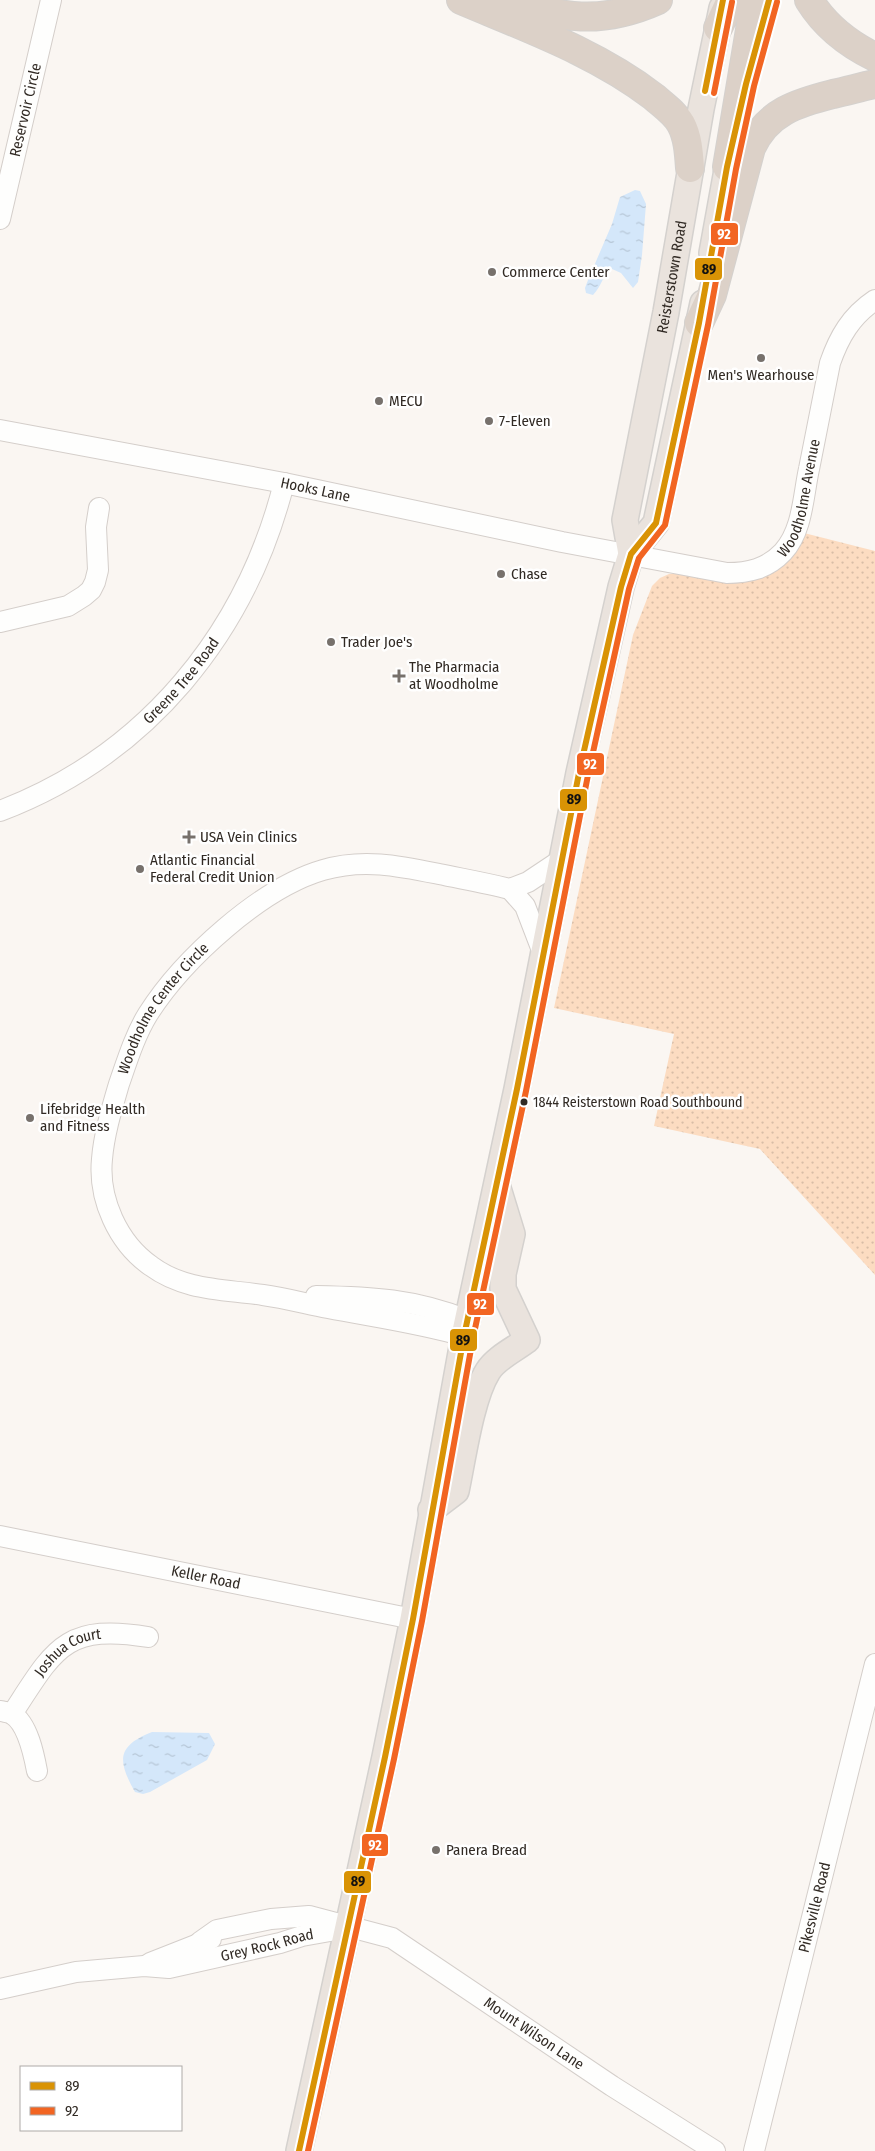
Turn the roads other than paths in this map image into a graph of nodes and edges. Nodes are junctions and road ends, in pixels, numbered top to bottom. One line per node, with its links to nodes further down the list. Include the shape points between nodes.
1 (51, 0): 15 (street, Reservoir Circle)
2 (461, 0): 14 (highway, via 588,55 644,90 682,125 687,138)
3 (505, 0): 4 (highway, via 550,14 584,18 622,13)
4 (658, 0)
5 (723, 0): 10 (main road, Reisterstown Road)
6 (731, 0): 10 (highway)
7 (755, 0): 13 (highway)
8 (769, 0): 13 (main road, Reisterstown Road)
9 (809, 0): 11 (highway, via 838,35)
10 (718, 28): 14 (main road, Reisterstown Road)
11 (875, 58)
12 (875, 84): 17 (highway, via 798,103 777,114 762,129 751,148 712,295)
13 (727, 167): 17 (main road, Reisterstown Road)
14 (690, 168): 21 (main road, Reisterstown Road, via 666,312 625,520)
15 (0, 219)
16 (875, 300): 21 (street, Woodholme Avenue, via 848,324 836,344 798,526 784,551 762,567 742,573)
17 (699, 323): 21 (main road, Reisterstown Road, via 656,523)
18 (0, 430): 19 (street, Hooks Lane)
19 (284, 482): 21 (street, Hooks Lane); 23 (street, Greene Tree Road, via 272,527 251,578 218,639 191,674 163,705 112,749 58,785)
20 (99, 508): 22 (street, via 96,526 98,570 92,590 68,606)
21 (631, 554): 24 (main road, Reisterstown Road, via 621,586)
22 (0, 622)
23 (0, 811)
24 (561, 860): 25 (street, via 528,882); 26 (main road, Reisterstown Road)
25 (510, 888): 26 (street, via 525,906); 28 (street, Woodholme Center Circle, via 392,864 354,863 322,870 285,886 203,947 148,1015 123,1072 102,1159 102,1182 117,1228 142,1259 173,1279 188,1285 264,1295 416,1324)
26 (543, 953): 27 (main road, Reisterstown Road)
27 (496, 1182): 28 (main road, Reisterstown Road); 29 (main road, via 512,1234 503,1289 528,1340 488,1371 476,1400 456,1491)
28 (466, 1328): 29 (main road, Reisterstown Road)
29 (431, 1510): 31 (main road, Reisterstown Road)
30 (0, 1536): 31 (street, Keller Road)
31 (413, 1619): 37 (main road, Reisterstown Road)
32 (148, 1637): 34 (street, Joshua Court, via 96,1633 70,1642 47,1661)
33 (875, 1664): 43 (street, Pikesville Road)
34 (6, 1712): 35 (street, via 27,1735)
35 (37, 1772)
36 (309, 1916): 37 (street, Grey Rock Road); 38 (street, Grey Rock Road); 38 (street, Grey Rock Road, via 217,1930)
37 (349, 1928): 39 (street, Grey Rock Road, via 169,1968); 41 (main road, Reisterstown Road); 42 (street, Mount Wilson Lane, via 392,1938 612,2086)
38 (200, 1942): 39 (street, Grey Rock Road)
39 (144, 1966): 40 (street, Grey Rock Road, via 76,1972)
40 (0, 1990)
41 (299, 2151)
42 (716, 2151)
43 (754, 2151)

